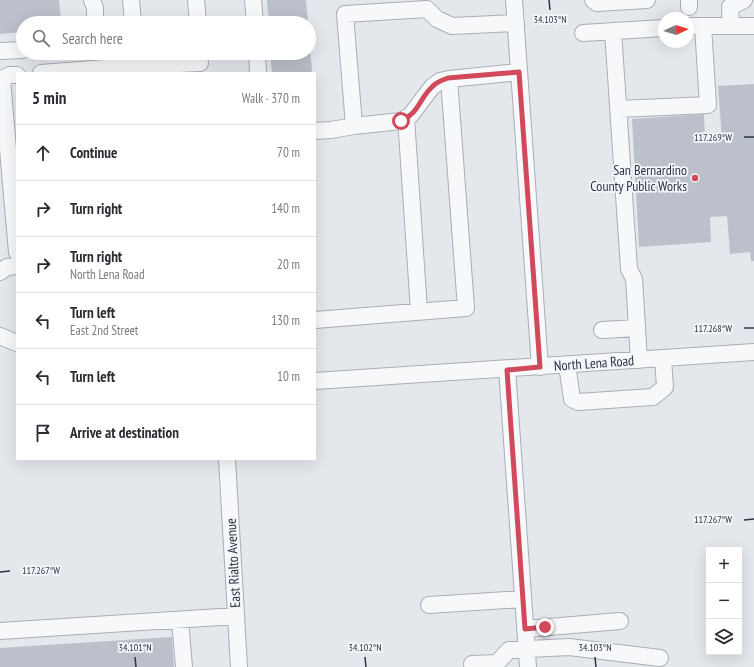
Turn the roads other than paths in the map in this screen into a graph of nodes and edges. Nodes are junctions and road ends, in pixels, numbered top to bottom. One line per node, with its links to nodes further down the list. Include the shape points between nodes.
1 (92, 0): 9 (street)
2 (131, 0): 10 (street)
3 (196, 0): 11 (street)
4 (253, 0): 12 (street)
5 (514, 0): 13 (street)
6 (593, 0): 7 (street, via 597,3)
7 (638, 0)
8 (744, 0): 15 (street, via 730,7)
9 (95, 16)
10 (132, 16)
11 (197, 16)
12 (254, 16)
13 (516, 23): 27 (street); 32 (street, via 452,26 437,20 427,9 345,14)
14 (696, 26): 15 (street); 30 (street, via 708,105)
15 (731, 26): 16 (street)
16 (754, 26)
17 (658, 28): 18 (street)
18 (613, 32): 19 (street); 30 (street)
19 (583, 33)
20 (16, 50): 21 (street)
21 (0, 51)
22 (257, 60): 26 (street)
23 (200, 63): 24 (street)
24 (132, 70): 25 (street)
25 (75, 72)
26 (258, 72)
27 (519, 72): 29 (street); 48 (street)
28 (16, 75): 34 (street, via 2,79)
29 (448, 78): 31 (street, via 432,87); 38 (street, via 466,308)
30 (619, 109): 40 (street, via 628,269 634,279)
31 (406, 118): 32 (street, via 401,121); 38 (street)
32 (354, 126): 33 (street)
33 (316, 131)
34 (14, 184): 35 (street)
35 (16, 229)
36 (16, 266): 37 (street, via 7,267)
37 (0, 272)
38 (419, 311): 39 (street)
39 (316, 320)
40 (637, 328): 41 (street); 46 (street)
41 (602, 330)
42 (0, 336): 43 (street)
43 (16, 343)
44 (754, 352): 45 (street, North Lena Road)
45 (663, 359): 46 (street, North Lena Road); 47 (street, via 665,387 653,397 578,402 572,399)
46 (640, 360): 47 (street, North Lena Road)
47 (567, 365): 48 (street, North Lena Road)
48 (540, 367): 49 (street, North Lena Road)
49 (507, 370): 50 (street, North Lena Road); 52 (street)
50 (316, 381)
51 (227, 460): 54 (street, East Rialto Avenue)
52 (523, 599): 53 (street); 57 (street)
53 (429, 605)
54 (236, 616): 55 (street); 64 (street, East Rialto Avenue)
55 (180, 620): 58 (street); 63 (street)
56 (620, 621): 57 (street)
57 (525, 629): 59 (street)
58 (0, 631)
59 (526, 648): 60 (street, via 569,647); 62 (street, via 509,650); 65 (street)
60 (660, 658)
61 (472, 664): 62 (street)
62 (499, 665)
63 (184, 667)
64 (239, 667)
65 (528, 667)

